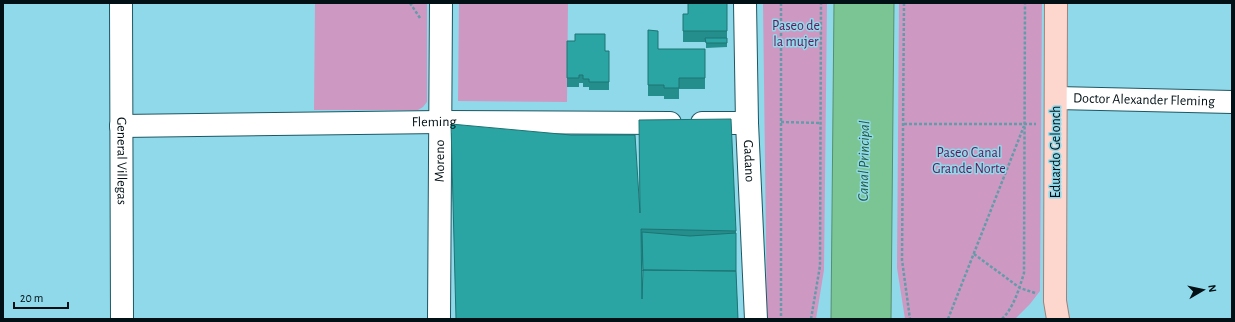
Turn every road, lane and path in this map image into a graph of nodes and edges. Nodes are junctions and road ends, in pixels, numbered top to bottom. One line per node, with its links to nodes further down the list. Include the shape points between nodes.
1 (121, 3): 18 (street, General Villegas)
2 (441, 3): 11 (street, Moreno)
3 (745, 3): 13 (street, Gadano)
4 (781, 3): 12 (path)
5 (822, 3): 14 (path)
6 (904, 3): 15 (path)
7 (1025, 3): 16 (path)
8 (1056, 3): 9 (main road, Eduardo Gelonch)
9 (1057, 98): 10 (street, Doctor Alexander Fleming); 17 (main road, Eduardo Gelonch)
10 (1232, 102)
11 (440, 122): 13 (street, Fleming); 18 (street, Fleming); 23 (street, Moreno)
12 (781, 122): 14 (path); 25 (path)
13 (747, 123): 24 (street, Gadano)
14 (821, 123): 26 (path, via 820,266)
15 (904, 124): 16 (path); 27 (path, via 902,260)
16 (1025, 124): 17 (path); 19 (path); 20 (path, via 1024,273)
17 (1056, 125): 21 (main road, Eduardo Gelonch)
18 (122, 126): 22 (street, General Villegas)
19 (974, 254): 20 (path); 28 (path)
20 (1020, 288): 21 (path); 29 (path)
21 (1052, 305): 30 (main road)
22 (122, 319)
23 (439, 319)
24 (756, 319)
25 (781, 319)
26 (811, 319)
27 (910, 319)
28 (948, 319)
29 (1002, 319)
30 (1043, 319)

